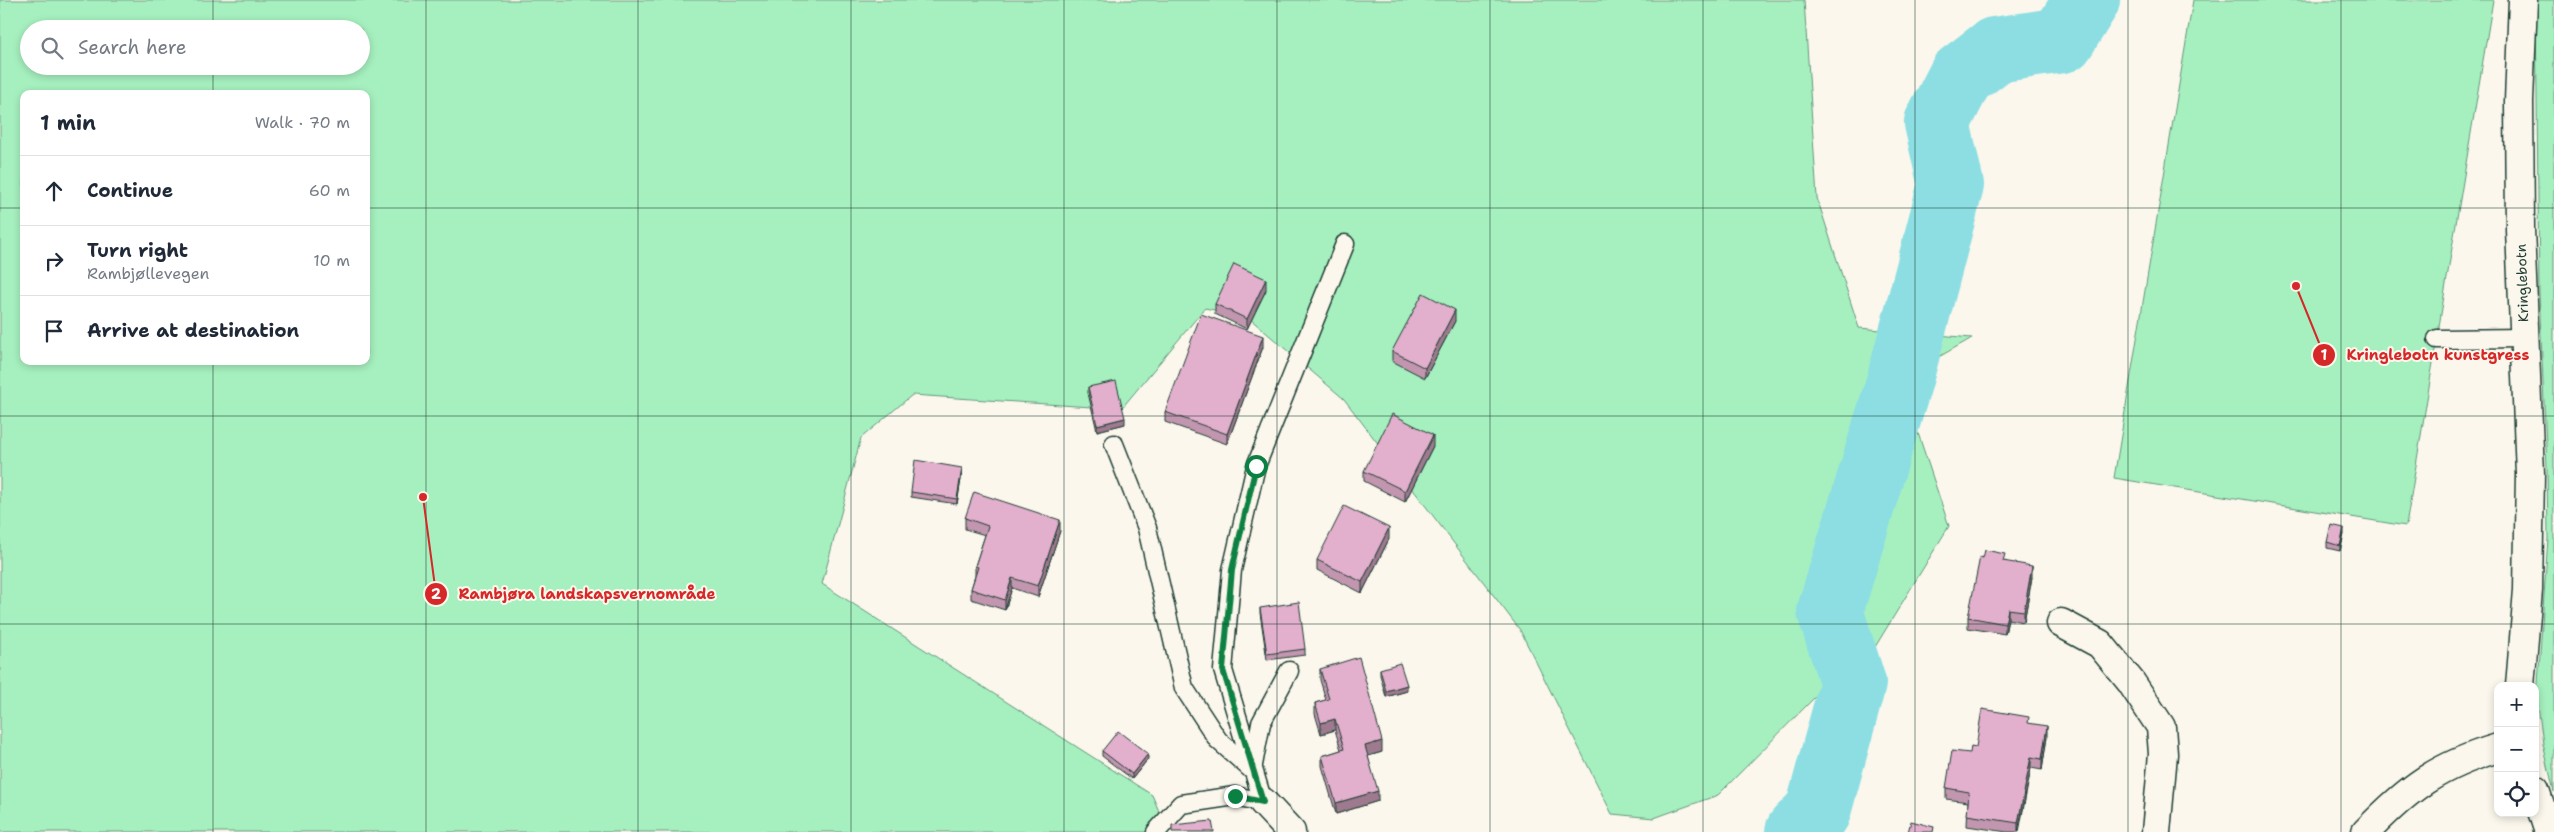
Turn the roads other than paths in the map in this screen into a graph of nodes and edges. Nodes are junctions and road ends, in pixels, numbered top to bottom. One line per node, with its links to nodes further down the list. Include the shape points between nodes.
1 (2523, 0): 3 (street, Kringlebotn, via 2519,101)
2 (1345, 244): 10 (lane, via 1256,466 1232,570 1223,670)
3 (2524, 338): 4 (lane); 8 (street, Kringlebotn, via 2530,474 2528,590)
4 (2437, 339)
5 (1114, 444): 10 (lane, via 1146,528 1184,688 1218,740)
6 (2061, 623): 15 (street, via 2100,644 2161,726 2163,754)
7 (1289, 671): 10 (lane, via 1261,723)
8 (2520, 682)
9 (2494, 749): 16 (street, via 2447,765 2413,787)
10 (1252, 770): 11 (lane)
11 (1263, 802): 13 (lane, via 1235,796 1181,804); 14 (street)
12 (2539, 802): 17 (street)
13 (1156, 832)
14 (1291, 832)
15 (2156, 832)
16 (2366, 832)
17 (2549, 832)

